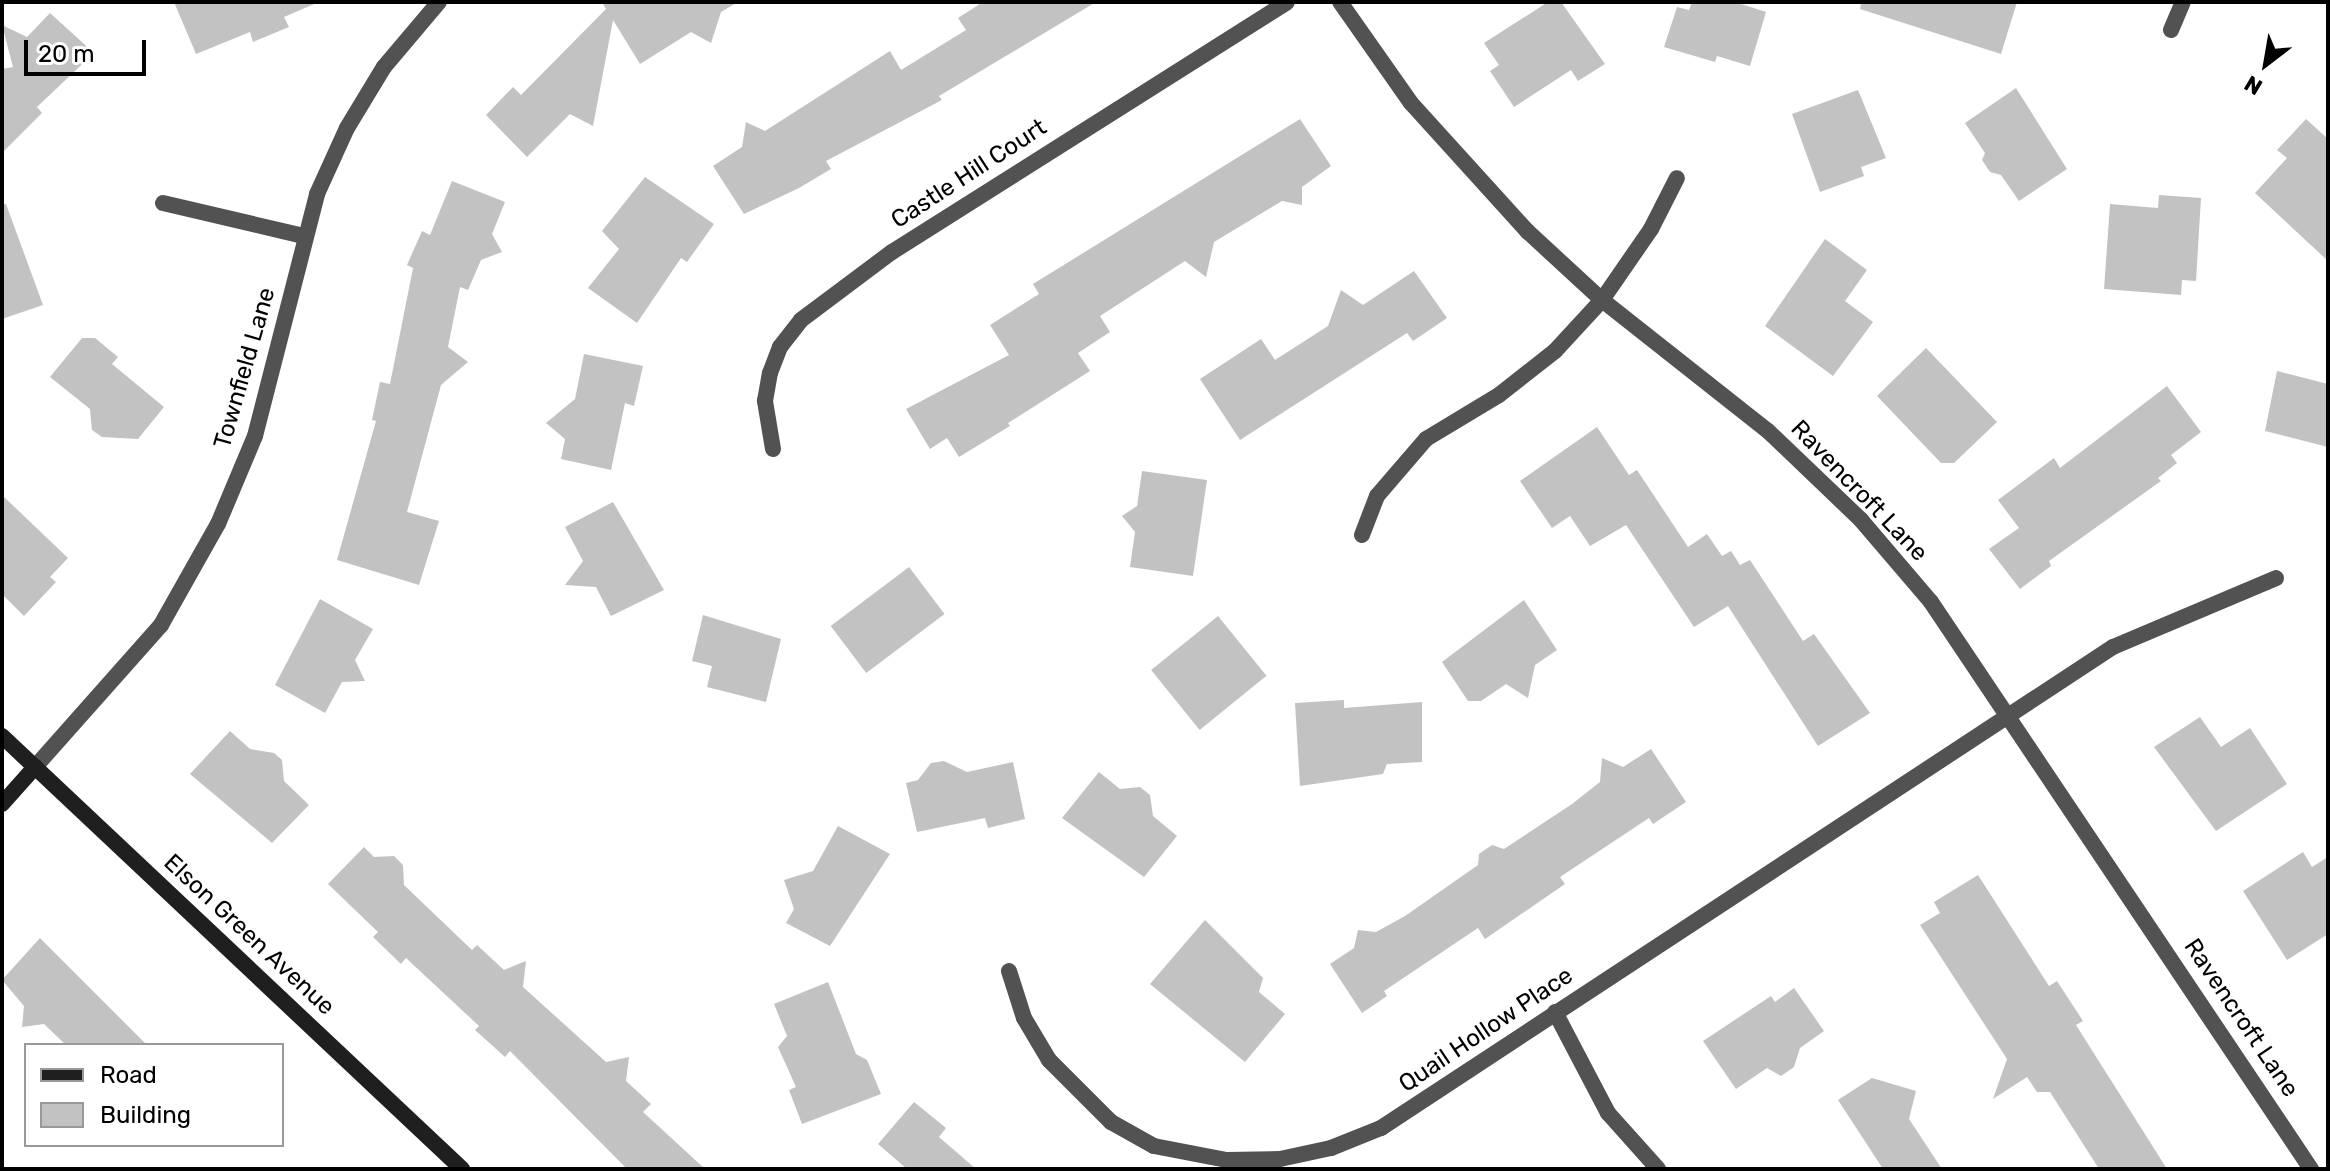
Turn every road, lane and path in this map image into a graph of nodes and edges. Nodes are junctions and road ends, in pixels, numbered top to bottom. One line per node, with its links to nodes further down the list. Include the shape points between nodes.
1 (439, 2): 8 (street, Townfield Lane, via 384,67 347,128)
2 (1287, 2): 10 (street, Castle Hill Court, via 892,252 801,320 780,347 770,373 765,401)
3 (1340, 2): 9 (street, Ravencroft Lane, via 1411,103 1459,160)
4 (2183, 2): 5 (street)
5 (2171, 30)
6 (1677, 178): 9 (street, via 1651,229)
7 (163, 203): 8 (street)
8 (304, 236): 15 (street, Townfield Lane, via 282,344 259,421 218,524 161,625)
9 (1602, 300): 11 (street, via 1555,351 1426,439 1377,496); 13 (street, Ravencroft Lane, via 1768,431 1861,520 1931,602)
10 (773, 449)
11 (1362, 535)
12 (2276, 578): 13 (street, Quail Hollow Place, via 2113,647)
13 (2010, 714): 18 (street, Quail Hollow Place); 21 (street, Ravencroft Lane)
14 (2, 736): 15 (street, Elson Green Avenue)
15 (35, 767): 16 (street, Townfield Lane); 19 (street, Elson Green Avenue)
16 (2, 804)
17 (1009, 971): 18 (street, Quail Hollow Place, via 1030,1028 1081,1097 1154,1146 1227,1160 1280,1159 1331,1148 1381,1128)
18 (1555, 1012): 20 (street, via 1608,1113)
19 (462, 1169)
20 (1658, 1169)
21 (2311, 1169)

